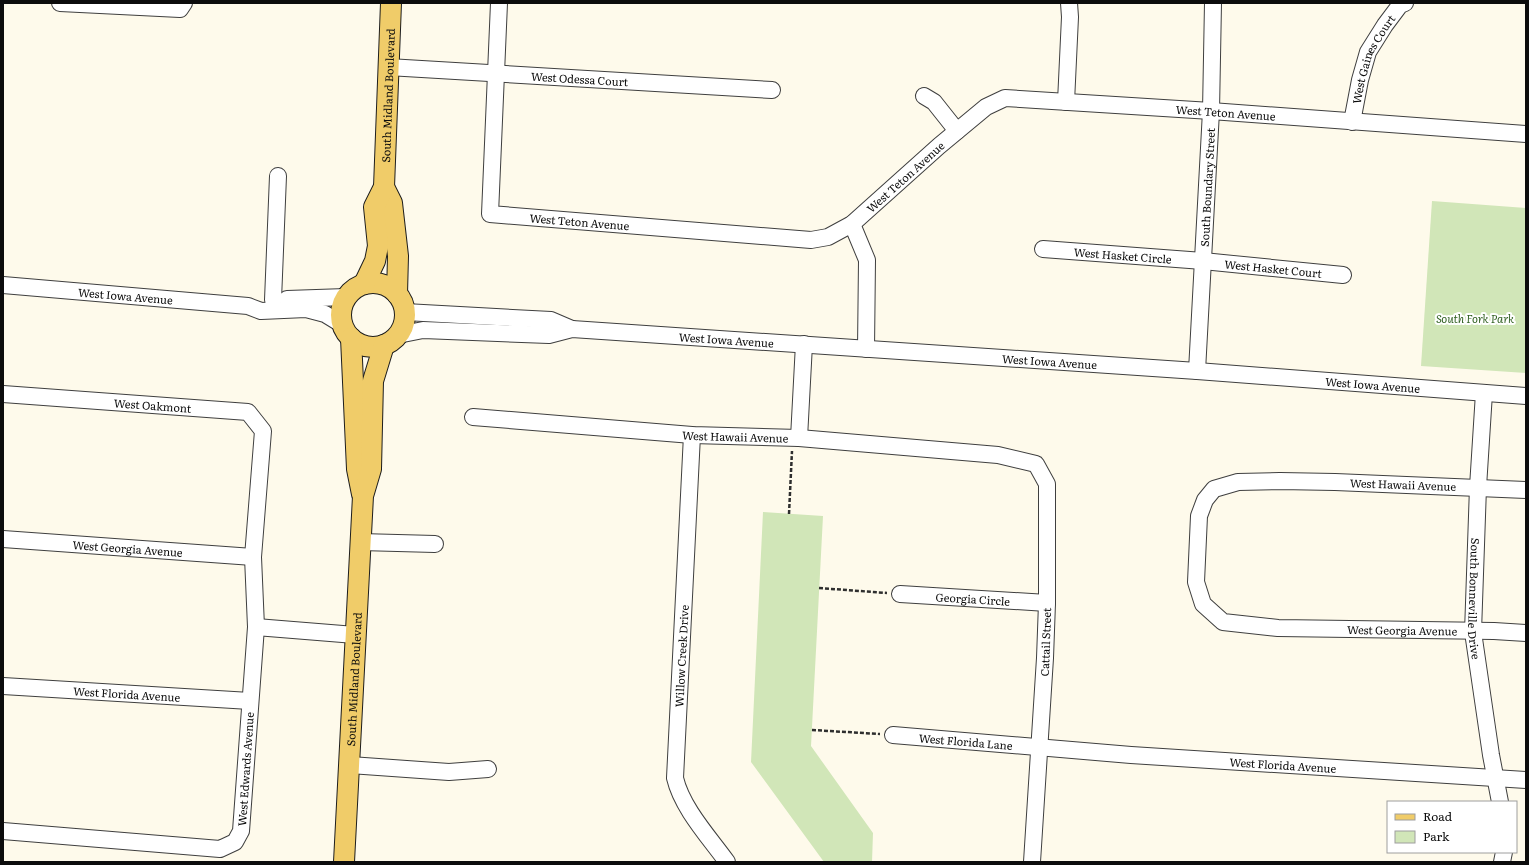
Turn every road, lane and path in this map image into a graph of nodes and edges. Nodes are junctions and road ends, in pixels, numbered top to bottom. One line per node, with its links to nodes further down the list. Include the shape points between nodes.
1 (60, 3): 2 (street, via 180,9)
2 (184, 3)
3 (391, 3): 8 (main road, South Midland Boulevard)
4 (499, 3): 9 (street, West Teton Avenue)
5 (1068, 3): 12 (street, via 1070,17)
6 (1213, 3): 13 (street, South Boundary Street)
7 (1405, 3): 14 (street, West Gaines Court, via 1396,10 1368,52)
8 (388, 68): 9 (street, West Odessa Court); 18 (main road, South Midland Boulevard)
9 (496, 73): 10 (street, West Odessa Court); 19 (street, West Teton Avenue, via 490,214 811,240 828,236)
10 (772, 90)
11 (924, 96): 15 (street, via 934,102)
12 (1066, 102): 13 (street, West Teton Avenue); 15 (street, West Teton Avenue, via 1005,98 986,107)
13 (1211, 111): 14 (street, West Teton Avenue); 21 (street, South Boundary Street)
14 (1352, 122): 16 (street, West Teton Avenue)
15 (957, 131): 19 (street, West Teton Avenue)
16 (1526, 134)
17 (278, 176): 26 (street)
18 (384, 187): 23 (main road, South Midland Boulevard, via 374,207 377,253); 27 (main road, South Midland Boulevard, via 392,203)
19 (852, 224): 33 (street, via 867,260)
20 (1043, 250): 21 (street, West Hasket Circle)
21 (1203, 262): 22 (street, West Hasket Court); 34 (street, South Boundary Street)
22 (1343, 275)
23 (364, 284): 25 (main road); 27 (main road, via 385,285 393,290)
24 (3, 285): 28 (street, West Iowa Avenue)
25 (346, 297): 26 (street, West Iowa Avenue); 30 (main road, via 341,318)
26 (273, 300): 28 (street, West Iowa Avenue, via 261,300)
27 (401, 303): 29 (street, West Iowa Avenue, via 551,320); 31 (main road, via 403,326)
28 (248, 306): 30 (street, West Iowa Avenue, via 261,311 306,310 325,314)
29 (572, 329): 31 (street, West Iowa Avenue, via 549,335 423,330); 32 (street, West Iowa Avenue)
30 (347, 331): 31 (main road, via 360,344 371,347); 45 (main road, South Midland Boulevard, via 357,469)
31 (391, 340): 45 (main road, South Midland Boulevard, via 373,381 371,469)
32 (804, 344): 33 (street, West Iowa Avenue); 40 (street)
33 (866, 349): 34 (street, West Iowa Avenue)
34 (1197, 371): 35 (street, West Iowa Avenue)
35 (1484, 393): 37 (street, West Iowa Avenue); 43 (street, South Bonneville Drive)
36 (3, 394): 42 (street, West Oakmont, via 248,412 263,432)
37 (1526, 396)
38 (473, 417): 39 (street, West Hawaii Avenue)
39 (692, 435): 40 (street, West Hawaii Avenue); 71 (street, Willow Creek Drive, via 675,778 678,791)
40 (796, 438): 41 (street, West Hawaii Avenue); 46 (path)
41 (998, 455): 53 (street, Cattail Street, via 1036,464 1046,484)
42 (262, 460): 50 (street, West Edwards Avenue)
43 (1478, 487): 44 (street, West Hawaii Avenue); 55 (street, West Hawaii Avenue, via 1280,480 1238,482 1214,489 1205,500 1199,516 1196,582 1202,604 1223,622); 56 (street, South Bonneville Drive)
44 (1526, 490)
45 (363, 496): 48 (main road, South Midland Boulevard)
46 (789, 514)
47 (3, 539): 50 (street, West Georgia Avenue)
48 (360, 542): 49 (street); 58 (main road, South Midland Boulevard)
49 (435, 544)
50 (252, 557): 54 (street, West Edwards Avenue)
51 (819, 588): 52 (path)
52 (900, 594): 53 (street, Georgia Circle)
53 (1047, 603): 63 (street, Cattail Street)
54 (256, 627): 58 (street); 60 (street, West Edwards Avenue)
55 (1278, 628): 56 (street, West Georgia Avenue)
56 (1473, 632): 57 (street, West Georgia Avenue); 66 (street, South Bonneville Drive)
57 (1526, 633)
58 (355, 635): 64 (main road, South Midland Boulevard)
59 (3, 686): 60 (street, West Florida Avenue)
60 (250, 701): 69 (street, West Edwards Avenue, via 241,831 235,842 220,849)
61 (812, 730): 62 (path)
62 (893, 735): 63 (street, West Florida Lane)
63 (1040, 748): 66 (street, West Florida Avenue); 72 (street, Cattail Street)
64 (350, 766): 65 (street, via 449,772); 70 (main road, South Midland Boulevard)
65 (488, 769)
66 (1495, 778): 67 (street, West Florida Avenue); 68 (street, South Bonneville Drive)
67 (1526, 780)
68 (1500, 801)
69 (3, 831)
70 (344, 862)
71 (727, 862)
72 (1032, 862)

